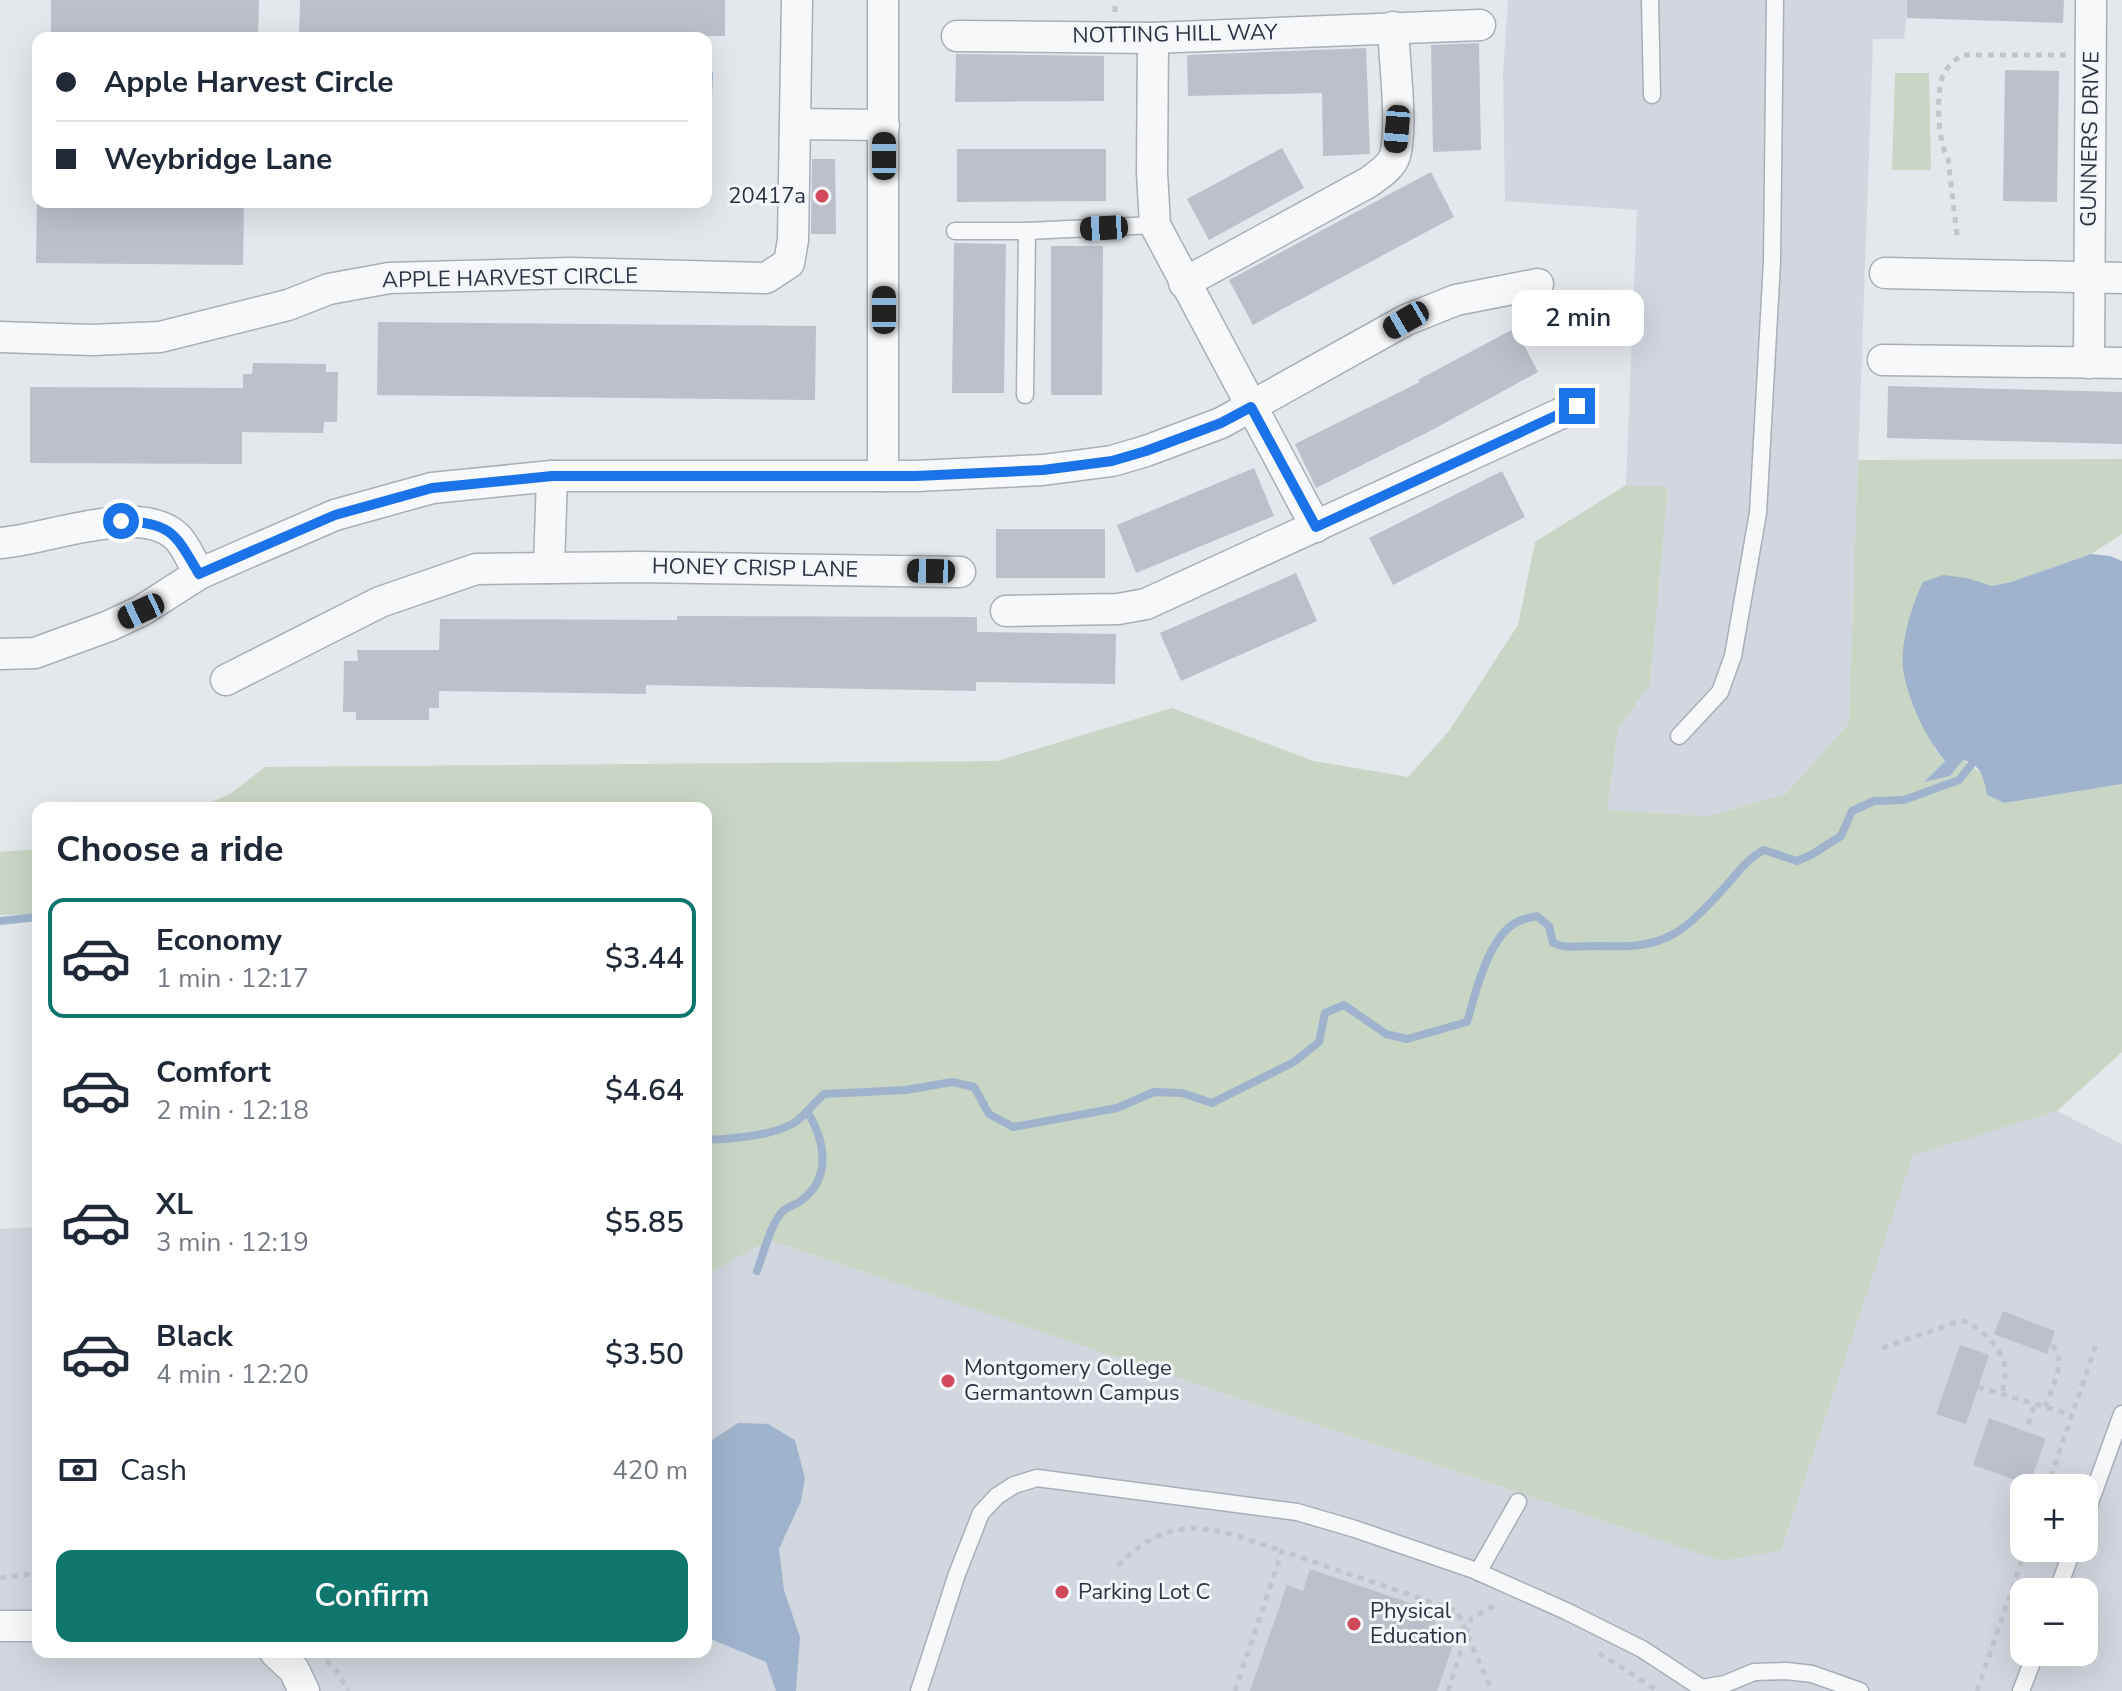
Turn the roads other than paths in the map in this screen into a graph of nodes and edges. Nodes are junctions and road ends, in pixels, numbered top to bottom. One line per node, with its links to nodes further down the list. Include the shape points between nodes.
1 (797, 0): 11 (street, APPLE HARVEST CIRCLE)
2 (883, 0): 12 (street)
3 (1650, 0): 10 (lane)
4 (1775, 0): 38 (lane, via 1772,262 1758,513 1733,656 1720,692)
5 (2091, 0): 17 (street, GUNNERS DRIVE)
6 (1480, 25): 7 (street, NOTTING HILL WAY)
7 (1393, 27): 9 (street, NOTTING HILL WAY); 19 (street, via 1397,129 1395,157 1386,169)
8 (957, 36): 9 (street, NOTTING HILL WAY)
9 (1153, 38): 13 (street)
10 (1652, 95)
11 (795, 124): 12 (street); 21 (street, APPLE HARVEST CIRCLE, via 789,263 766,278 570,273 389,278 329,289 288,305 160,337)
12 (884, 125): 29 (street)
13 (1155, 225): 15 (lane); 19 (street)
14 (955, 231): 15 (lane)
15 (1027, 231): 25 (lane)
16 (1885, 273): 17 (street)
17 (2089, 278): 18 (street); 23 (street, GUNNERS DRIVE)
18 (2122, 278)
19 (1184, 283): 27 (street)
20 (1538, 284): 27 (street, via 1456,300 1406,320)
21 (0, 337)
22 (1883, 360): 23 (street)
23 (2089, 363): 24 (street)
24 (2122, 363)
25 (1025, 395)
26 (1577, 406): 30 (street)
27 (1251, 407): 29 (street, via 1221,423 1112,461 1043,470); 30 (street)
28 (552, 476): 29 (street); 32 (street); 34 (street, via 432,488 335,515)
29 (883, 476)
30 (1316, 527): 35 (street, via 1146,604)
31 (0, 543): 34 (street, via 121,521 151,522 177,536)
32 (549, 568): 33 (street, HONEY CRISP LANE); 37 (street, HONEY CRISP LANE, via 476,569 394,597)
33 (960, 572)
34 (199, 574): 36 (street, via 109,626 35,653)
35 (1006, 611)
36 (0, 654)
37 (226, 680)
38 (1679, 736)
39 (2122, 1414): 40 (lane)
40 (2098, 1480)
41 (1518, 1502): 42 (lane)
42 (1478, 1572): 47 (lane, via 1642,1649); 49 (lane, via 1297,1512 1037,1478 1014,1485 981,1513)
43 (0, 1626): 44 (street)
44 (32, 1626)
45 (281, 1658): 48 (street)
46 (2031, 1666): 51 (lane)
47 (1704, 1689): 50 (lane, via 1754,1672 1787,1671)
48 (304, 1691)
49 (919, 1691)
50 (1860, 1691)
51 (2021, 1691)

